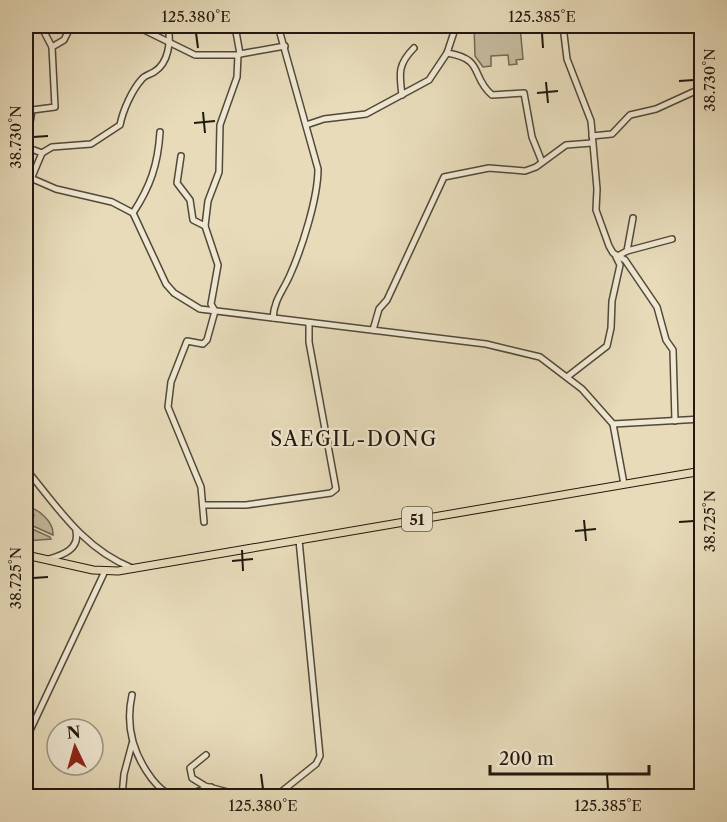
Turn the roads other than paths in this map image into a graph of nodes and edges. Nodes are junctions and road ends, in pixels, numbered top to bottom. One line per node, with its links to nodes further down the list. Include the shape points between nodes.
1 (30, 26): 10 (street)
2 (41, 26): 13 (street)
3 (71, 26): 13 (street, via 64,40)
4 (136, 26): 11 (street)
5 (168, 26): 11 (street)
6 (235, 26): 16 (street)
7 (456, 26): 15 (street)
8 (563, 26): 21 (street, via 567,59 589,114)
9 (280, 27): 12 (street)
10 (26, 31)
11 (171, 43): 16 (street, via 195,55); 22 (street, via 157,70 139,82 120,125 112,133 91,144 52,147)
12 (285, 46): 16 (street); 19 (street)
13 (52, 47): 22 (street, via 55,107 32,110 26,147)
14 (414, 48): 18 (street, via 401,66)
15 (447, 53): 18 (street, via 429,80); 24 (street, via 472,62 492,95 524,93 532,138)
16 (239, 55): 29 (street, via 237,77 220,125 219,172 208,201)
17 (702, 88): 21 (street, via 656,109 630,115 612,134)
18 (402, 95): 19 (street, via 366,114)
19 (306, 125): 34 (street, via 318,169 318,187 290,275 276,298)
20 (160, 132): 27 (street, via 148,189)
21 (592, 140): 24 (street, via 566,145); 32 (street, via 596,210 609,246)
22 (42, 153): 25 (street)
23 (181, 156): 29 (street, via 177,183 190,200 193,220)
24 (542, 162): 36 (street, via 525,171 489,168 444,177)
25 (28, 177): 26 (street); 27 (street, via 56,189 112,202)
26 (26, 190)
27 (133, 213): 33 (street, via 160,274 174,293 200,309)
28 (633, 218): 31 (street)
29 (205, 226): 33 (street, via 218,265 211,304)
30 (672, 239): 31 (street)
31 (627, 250): 32 (street)
32 (618, 254): 37 (street, via 620,265 607,346); 39 (street, via 662,316 666,340 673,350)
33 (215, 311): 34 (street); 44 (street, via 207,340 203,344 187,341 168,394 170,416 195,470)
34 (273, 318): 35 (street)
35 (309, 323): 36 (street); 44 (street, via 309,342 336,489 331,493 246,505)
36 (373, 330): 37 (street, via 516,349 540,357)
37 (567, 376): 40 (street)
38 (702, 419): 39 (street)
39 (675, 421): 40 (street)
40 (613, 424): 43 (street)
41 (26, 469): 46 (street)
42 (702, 471): 43 (main road, 51)
43 (624, 484): 47 (main road, 51)
44 (203, 505): 45 (street)
45 (204, 522)
46 (75, 529): 49 (street, via 77,536 72,547); 50 (street, via 108,557)
47 (299, 540): 50 (main road, 51); 61 (street, via 320,756 316,764)
48 (26, 555): 49 (main road, 51)
49 (47, 560): 51 (main road, 51)
50 (133, 568): 51 (main road, 51)
51 (105, 571): 53 (street)
52 (132, 695): 54 (street)
53 (26, 739)
54 (132, 744): 56 (street, via 142,765 165,792 174,795); 57 (street)
55 (206, 755): 56 (street, via 190,768 190,775 196,782)
56 (211, 787): 60 (street)
57 (122, 795): 58 (street); 59 (street)
58 (112, 796)
59 (133, 796)
60 (243, 796)
61 (276, 796)

